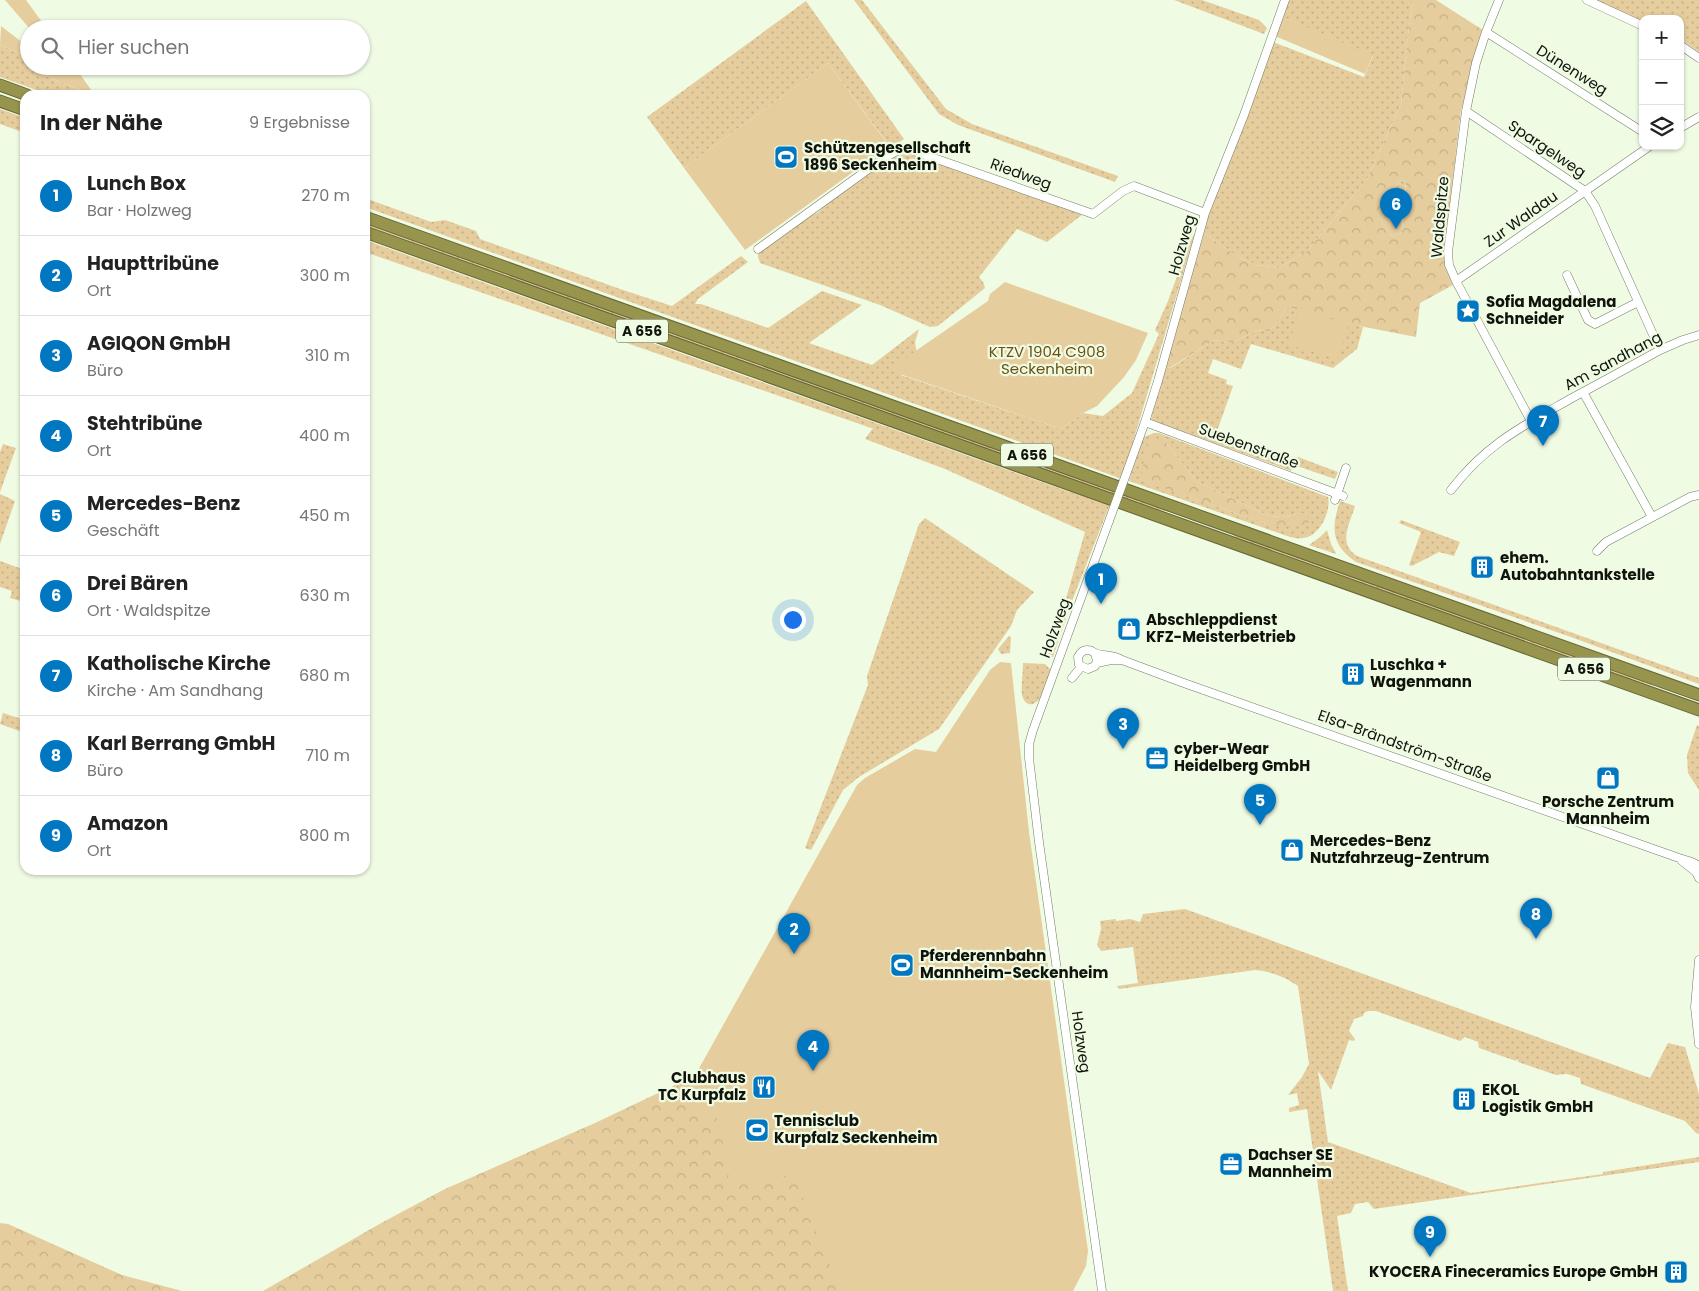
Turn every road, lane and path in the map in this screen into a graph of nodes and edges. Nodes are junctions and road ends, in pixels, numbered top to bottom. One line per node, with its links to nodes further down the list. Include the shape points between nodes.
1 (1286, 0): 18 (street, Holzweg)
2 (1499, 0): 5 (street, Waldspitze)
3 (1587, 0): 4 (street)
4 (1639, 24)
5 (1486, 32): 12 (street, Waldspitze); 15 (street, Dünenweg)
6 (1684, 48): 7 (street)
7 (1699, 58)
8 (0, 85): 9 (highway)
9 (20, 92)
10 (0, 101): 11 (highway)
11 (20, 108)
12 (1466, 112): 17 (street, Spargelweg); 23 (street, Waldspitze, via 1448,252)
13 (1699, 117): 14 (street)
14 (1684, 126)
15 (1639, 129)
16 (1644, 150): 17 (street, Zur Waldau)
17 (1585, 191): 23 (street, Zur Waldau); 24 (street, Spargelweg, via 1595,206)
18 (1205, 213): 21 (street, Riedweg, via 1134,186 1093,214 902,148 880,160); 29 (street, Holzweg)
19 (370, 219): 42 (highway, A 656)
20 (370, 234): 43 (highway, A 656)
21 (758, 249)
22 (1567, 274): 24 (street, via 1588,320 1595,324)
23 (1456, 281): 28 (street, Waldspitze)
24 (1638, 302): 26 (street, Spargelweg)
25 (1699, 335): 26 (street, Am Sandhang)
26 (1660, 350): 27 (street, Am Sandhang)
27 (1584, 392): 28 (street, Am Sandhang); 33 (street)
28 (1531, 421): 31 (street, Am Sandhang, via 1483,454)
29 (1145, 422): 30 (street, Suebenstraße, via 1338,497); 35 (street, Holzweg, bridge)
30 (1346, 468)
31 (1451, 490)
32 (1699, 495): 33 (street)
33 (1652, 517): 34 (street, via 1606,542)
34 (1597, 551)
35 (1061, 651): 37 (street); 51 (street, Holzweg, via 1033,730 1029,758)
36 (1095, 653): 37 (street, via 1086,650); 38 (street, Elsa-Brändström-Straße); 39 (street)
37 (1078, 657): 40 (street)
38 (1122, 660): 39 (street, Elsa-Brändström-Straße); 46 (street, Elsa-Brändström-Straße)
39 (1096, 663): 40 (street, via 1088,669)
40 (1081, 667): 41 (street)
41 (1072, 678)
42 (1699, 694)
43 (1683, 705): 44 (highway, A 656); 45 (highway)
44 (1699, 710)
45 (1699, 721)
46 (1679, 858): 47 (street, Elsa-Brändström-Straße); 48 (street, Elsa-Brändström-Straße)
47 (1699, 866)
48 (1699, 878)
49 (1699, 960): 50 (street, via 1695,1007)
50 (1699, 1044)
51 (1102, 1291)

